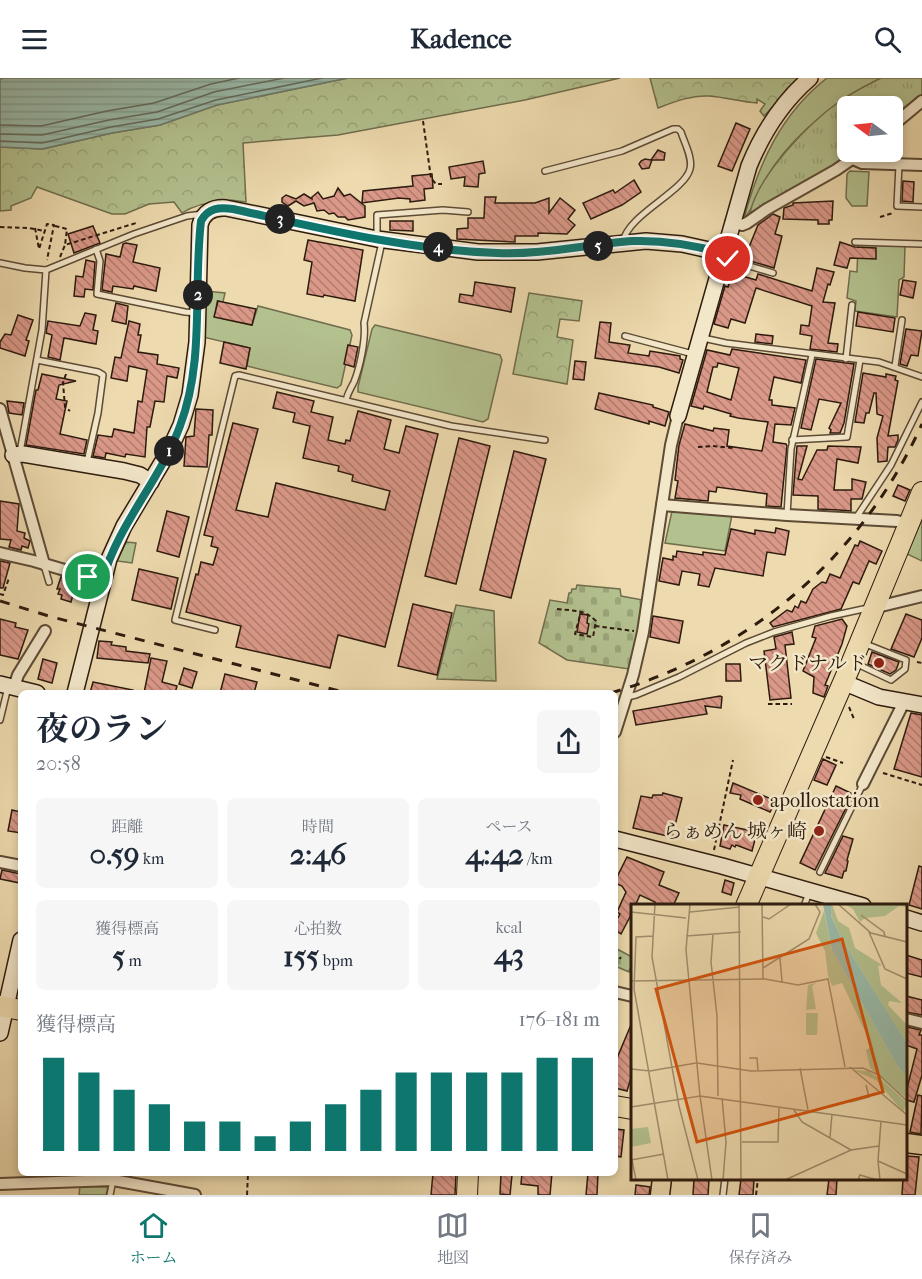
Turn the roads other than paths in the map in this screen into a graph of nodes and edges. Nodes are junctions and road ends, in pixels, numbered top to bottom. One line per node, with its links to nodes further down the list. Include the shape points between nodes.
1 (810, 78): 12 (street, via 784,105 759,143)
2 (922, 101): 3 (street)
3 (903, 117)
4 (845, 162): 12 (street, via 747,223)
5 (861, 162): 6 (street)
6 (899, 165): 7 (street); 9 (lane, via 897,206)
7 (922, 165)
8 (545, 171): 14 (lane, via 622,151 678,129 690,160 689,171 627,230)
9 (922, 207)
10 (468, 212): 13 (lane, via 377,215)
11 (205, 214): 13 (street, via 216,208 233,209); 17 (lane, via 187,216); 23 (street, via 200,230)
12 (732, 222): 18 (street)
13 (380, 239): 14 (street, via 500,254); 34 (lane, via 364,323 366,334)
14 (623, 242): 18 (street, via 668,242)
15 (855, 242): 16 (lane)
16 (922, 244)
17 (96, 249): 20 (lane); 23 (lane, via 100,261 97,294)
18 (722, 255): 21 (lane); 26 (street)
19 (0, 262): 20 (lane)
20 (46, 270): 30 (lane)
21 (773, 273)
22 (852, 305): 29 (lane)
23 (198, 313): 42 (street, via 187,403 176,435)
24 (902, 320): 32 (lane)
25 (625, 336): 27 (lane)
26 (700, 338): 27 (street); 28 (lane)
27 (695, 355): 37 (street)
28 (812, 355): 29 (lane); 39 (lane)
29 (846, 359): 31 (lane)
30 (37, 360): 40 (lane); 41 (lane, via 103,375)
31 (860, 360): 32 (lane); 39 (lane, via 848,436)
32 (895, 366): 33 (lane)
33 (922, 377)
34 (346, 400): 38 (lane, via 451,426); 54 (lane, via 235,376 175,620)
35 (922, 402): 46 (lane, via 891,465)
36 (0, 409): 40 (street)
37 (678, 416): 44 (street)
38 (545, 440)
39 (792, 440): 45 (lane)
40 (17, 455): 41 (street); 49 (street)
41 (86, 465): 42 (street, via 140,475)
42 (151, 482): 50 (street, via 118,537)
43 (922, 492): 47 (highway)
44 (662, 505): 45 (street); 62 (street, via 643,632)
45 (787, 515): 46 (street)
46 (856, 518): 47 (street)
47 (908, 524): 53 (highway)
48 (0, 553): 49 (street)
49 (44, 564): 50 (street); 51 (lane)
50 (102, 581): 61 (street)
51 (49, 582)
52 (922, 596): 53 (street)
53 (873, 608): 56 (highway); 62 (lane, via 774,632)
54 (215, 630)
55 (45, 631): 59 (street, via 18,675)
56 (859, 641): 57 (highway); 57 (lane, via 904,659 905,669 891,680)
57 (851, 662): 58 (highway)
58 (843, 682): 63 (street, via 879,697); 72 (highway)
59 (7, 685): 60 (street); 65 (lane)
60 (26, 690)
61 (76, 690)
62 (627, 697): 66 (street)
63 (904, 702): 64 (street); 67 (street)
64 (922, 705)
65 (0, 720)
66 (618, 723)
67 (863, 784): 71 (lane)
68 (618, 840): 72 (street)
69 (0, 862): 70 (street)
70 (18, 865)
71 (820, 872)
72 (759, 876): 73 (street); 74 (highway)
73 (810, 891): 75 (lane); 76 (street)
74 (747, 904)
75 (805, 904)
76 (856, 904)
77 (907, 918): 78 (street)
78 (922, 923)
79 (18, 957): 80 (street)
80 (9, 1008): 83 (street)
81 (907, 1019): 82 (street)
82 (922, 1023)
83 (0, 1033)
84 (907, 1143): 85 (main road)
85 (922, 1145)
86 (468, 1176): 93 (highway)
87 (113, 1180): 90 (street); 91 (lane); 92 (street)
88 (662, 1180): 94 (main road)
89 (724, 1180): 95 (lane)
90 (0, 1184)
91 (110, 1195)
92 (195, 1195)
93 (467, 1195)
94 (660, 1195)
95 (723, 1195)

